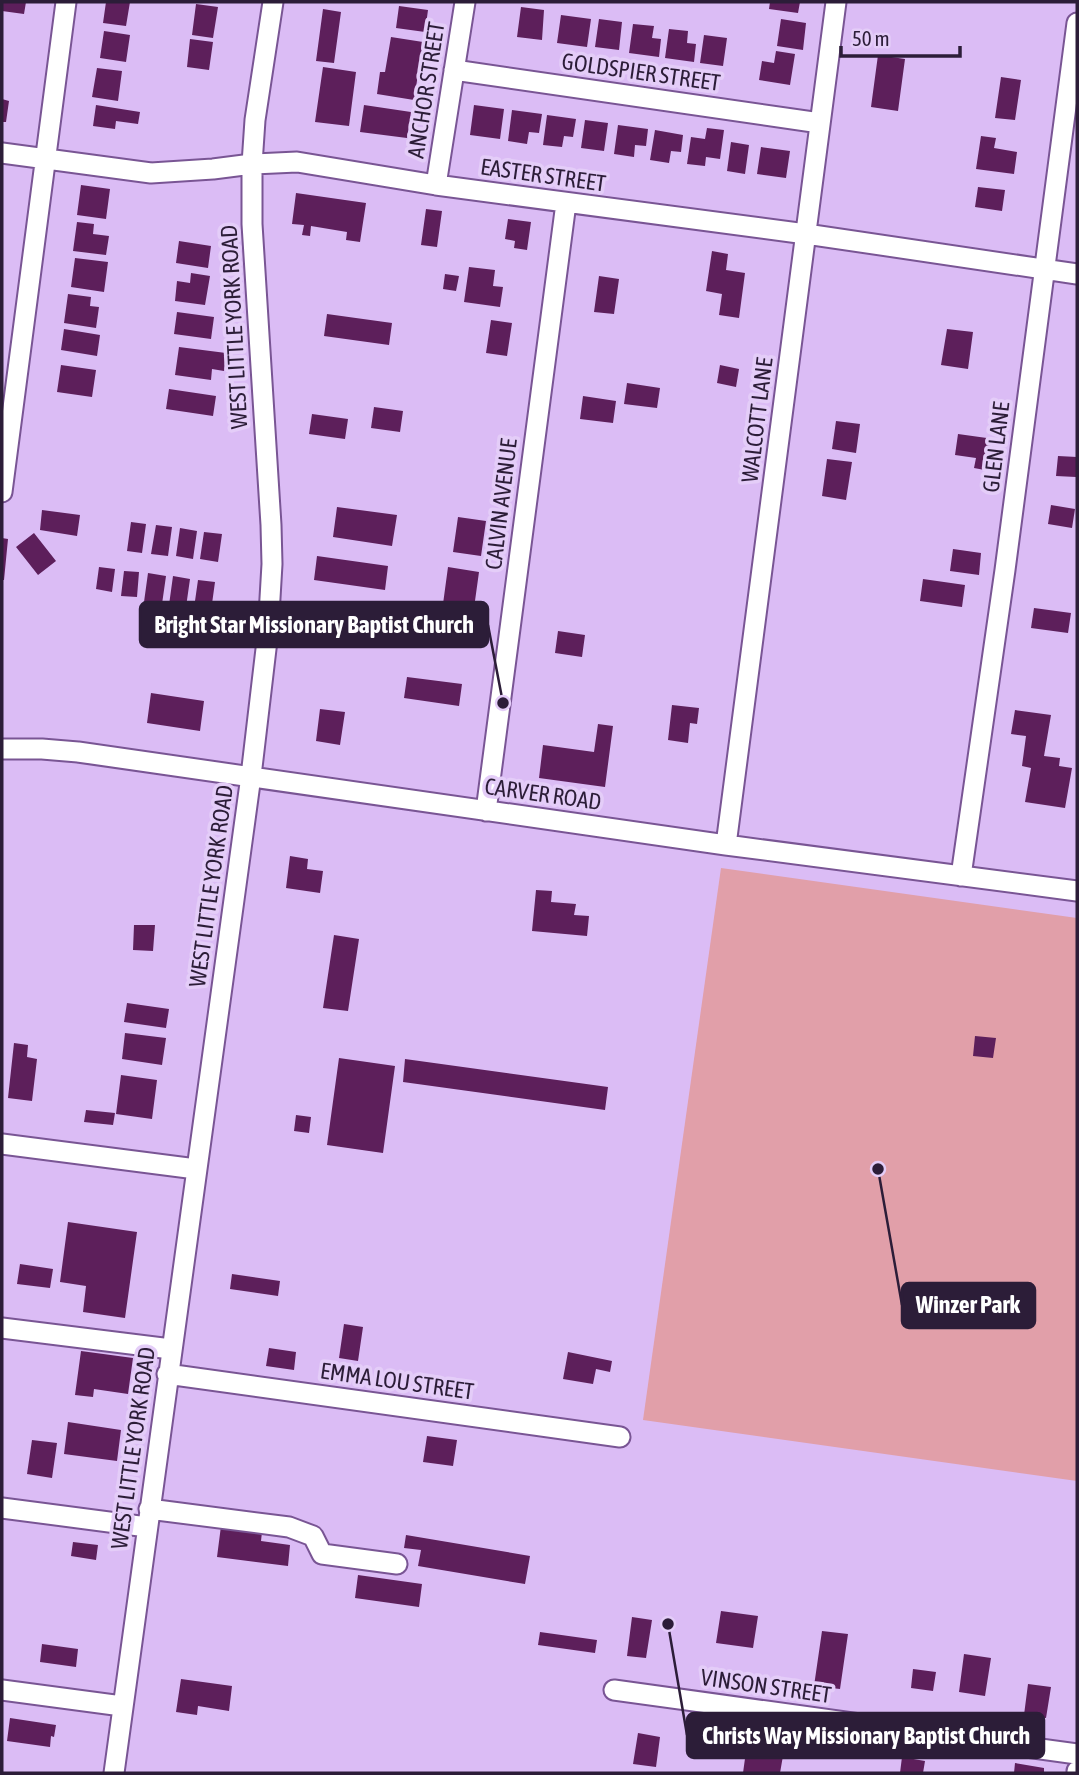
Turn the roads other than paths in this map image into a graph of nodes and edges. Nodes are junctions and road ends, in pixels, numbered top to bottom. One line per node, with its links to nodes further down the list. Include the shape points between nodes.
1 (66, 2): 9 (street)
2 (273, 2): 10 (street, WEST LITTLE YORK ROAD)
3 (465, 2): 6 (street, ANCHOR STREET)
4 (836, 2): 7 (street, WALCOTT LANE)
5 (1077, 23): 14 (street, GLEN LANE)
6 (454, 70): 7 (street, GOLDSPIER STREET); 11 (street, ANCHOR STREET)
7 (820, 123): 13 (street, WALCOTT LANE)
8 (2, 153): 9 (street, EASTER STREET)
9 (46, 158): 10 (street, EASTER STREET, via 151,173); 16 (street)
10 (252, 164): 11 (street, EASTER STREET, via 297,162); 18 (street, WEST LITTLE YORK ROAD, via 272,564)
11 (436, 185): 12 (street, EASTER STREET)
12 (566, 203): 13 (street, EASTER STREET); 19 (street, CALVIN AVENUE)
13 (806, 234): 14 (street, EASTER STREET); 20 (street, WALCOTT LANE)
14 (1043, 270): 15 (street, EASTER STREET); 21 (street, GLEN LANE)
15 (1077, 274)
16 (2, 492)
17 (2, 749): 18 (street, CARVER ROAD, via 78,752)
18 (251, 776): 19 (street, CARVER ROAD); 24 (street, WEST LITTLE YORK ROAD)
19 (486, 811): 20 (street, CARVER ROAD)
20 (726, 845): 21 (street, CARVER ROAD)
21 (961, 876): 22 (street, CARVER ROAD)
22 (1077, 891)
23 (2, 1144): 24 (street)
24 (196, 1169): 26 (street, WEST LITTLE YORK ROAD)
25 (2, 1328): 26 (street)
26 (171, 1349): 27 (street, WEST LITTLE YORK ROAD)
27 (167, 1374): 28 (street, EMMA LOU STREET); 30 (street, WEST LITTLE YORK ROAD)
28 (620, 1437)
29 (2, 1508): 30 (street)
30 (148, 1518): 31 (street, via 289,1527 313,1536 322,1554); 34 (street, WEST LITTLE YORK ROAD)
31 (397, 1564)
32 (2, 1690): 34 (street)
33 (614, 1690): 35 (street, VINSON STREET)
34 (122, 1706): 36 (street, WEST LITTLE YORK ROAD)
35 (1077, 1754)
36 (114, 1773)

